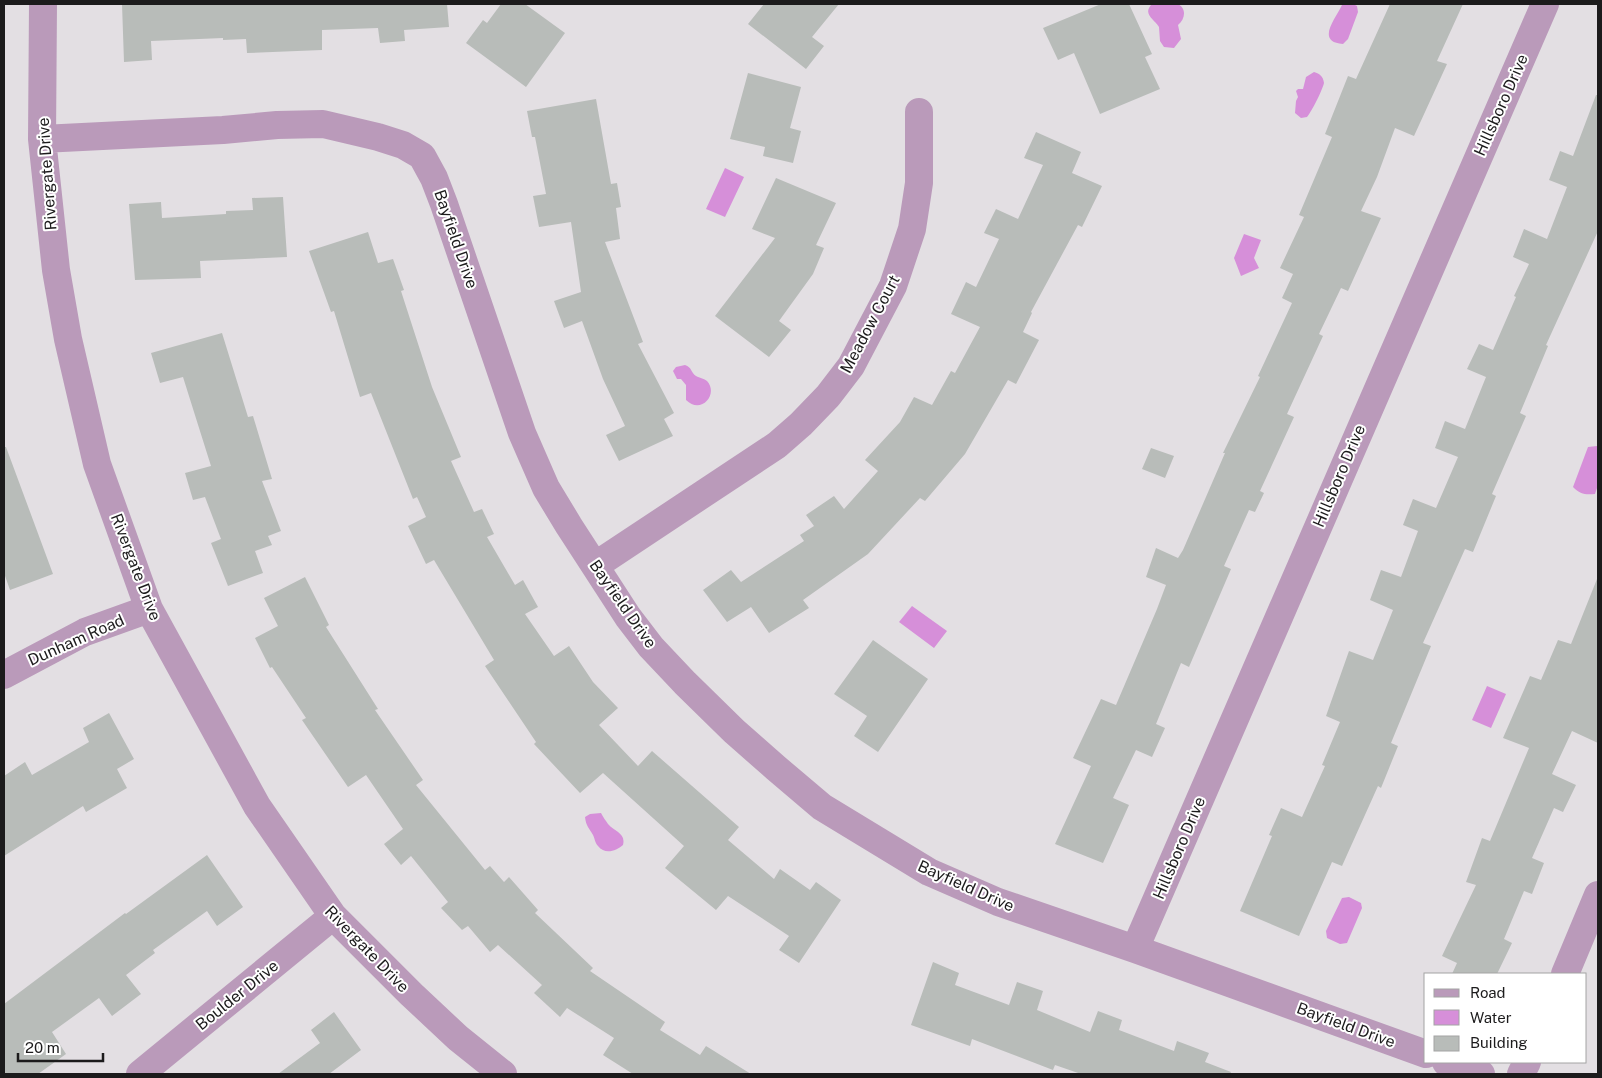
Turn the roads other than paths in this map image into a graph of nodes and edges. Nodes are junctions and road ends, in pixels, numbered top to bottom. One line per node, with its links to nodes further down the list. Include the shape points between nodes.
1 (43, 4): 4 (street, Rivergate Drive)
2 (1545, 4): 10 (street, Hillsboro Drive)
3 (919, 112): 5 (street, Meadow Court, via 919,183 912,229 893,286 851,366 828,396 777,446)
4 (42, 140): 5 (street, Bayfield Drive, via 323,124 403,145 422,156 444,204 522,433 546,488); 6 (street, Rivergate Drive, via 56,270 68,339 97,464)
5 (596, 565): 10 (street, Bayfield Drive, via 628,617 685,684 822,807 929,872 998,902)
6 (149, 609): 7 (street, Dunham Road, via 85,632); 9 (street, Rivergate Drive, via 257,806)
7 (4, 675)
8 (1598, 895): 11 (street)
9 (333, 916): 14 (street, Boulder Drive); 15 (street, Rivergate Drive, via 458,1038)
10 (1136, 949): 12 (street, Bayfield Drive)
11 (1564, 973)
12 (1424, 1053)
13 (1449, 1063): 16 (street)
14 (140, 1074)
15 (503, 1074)
16 (1481, 1074)

